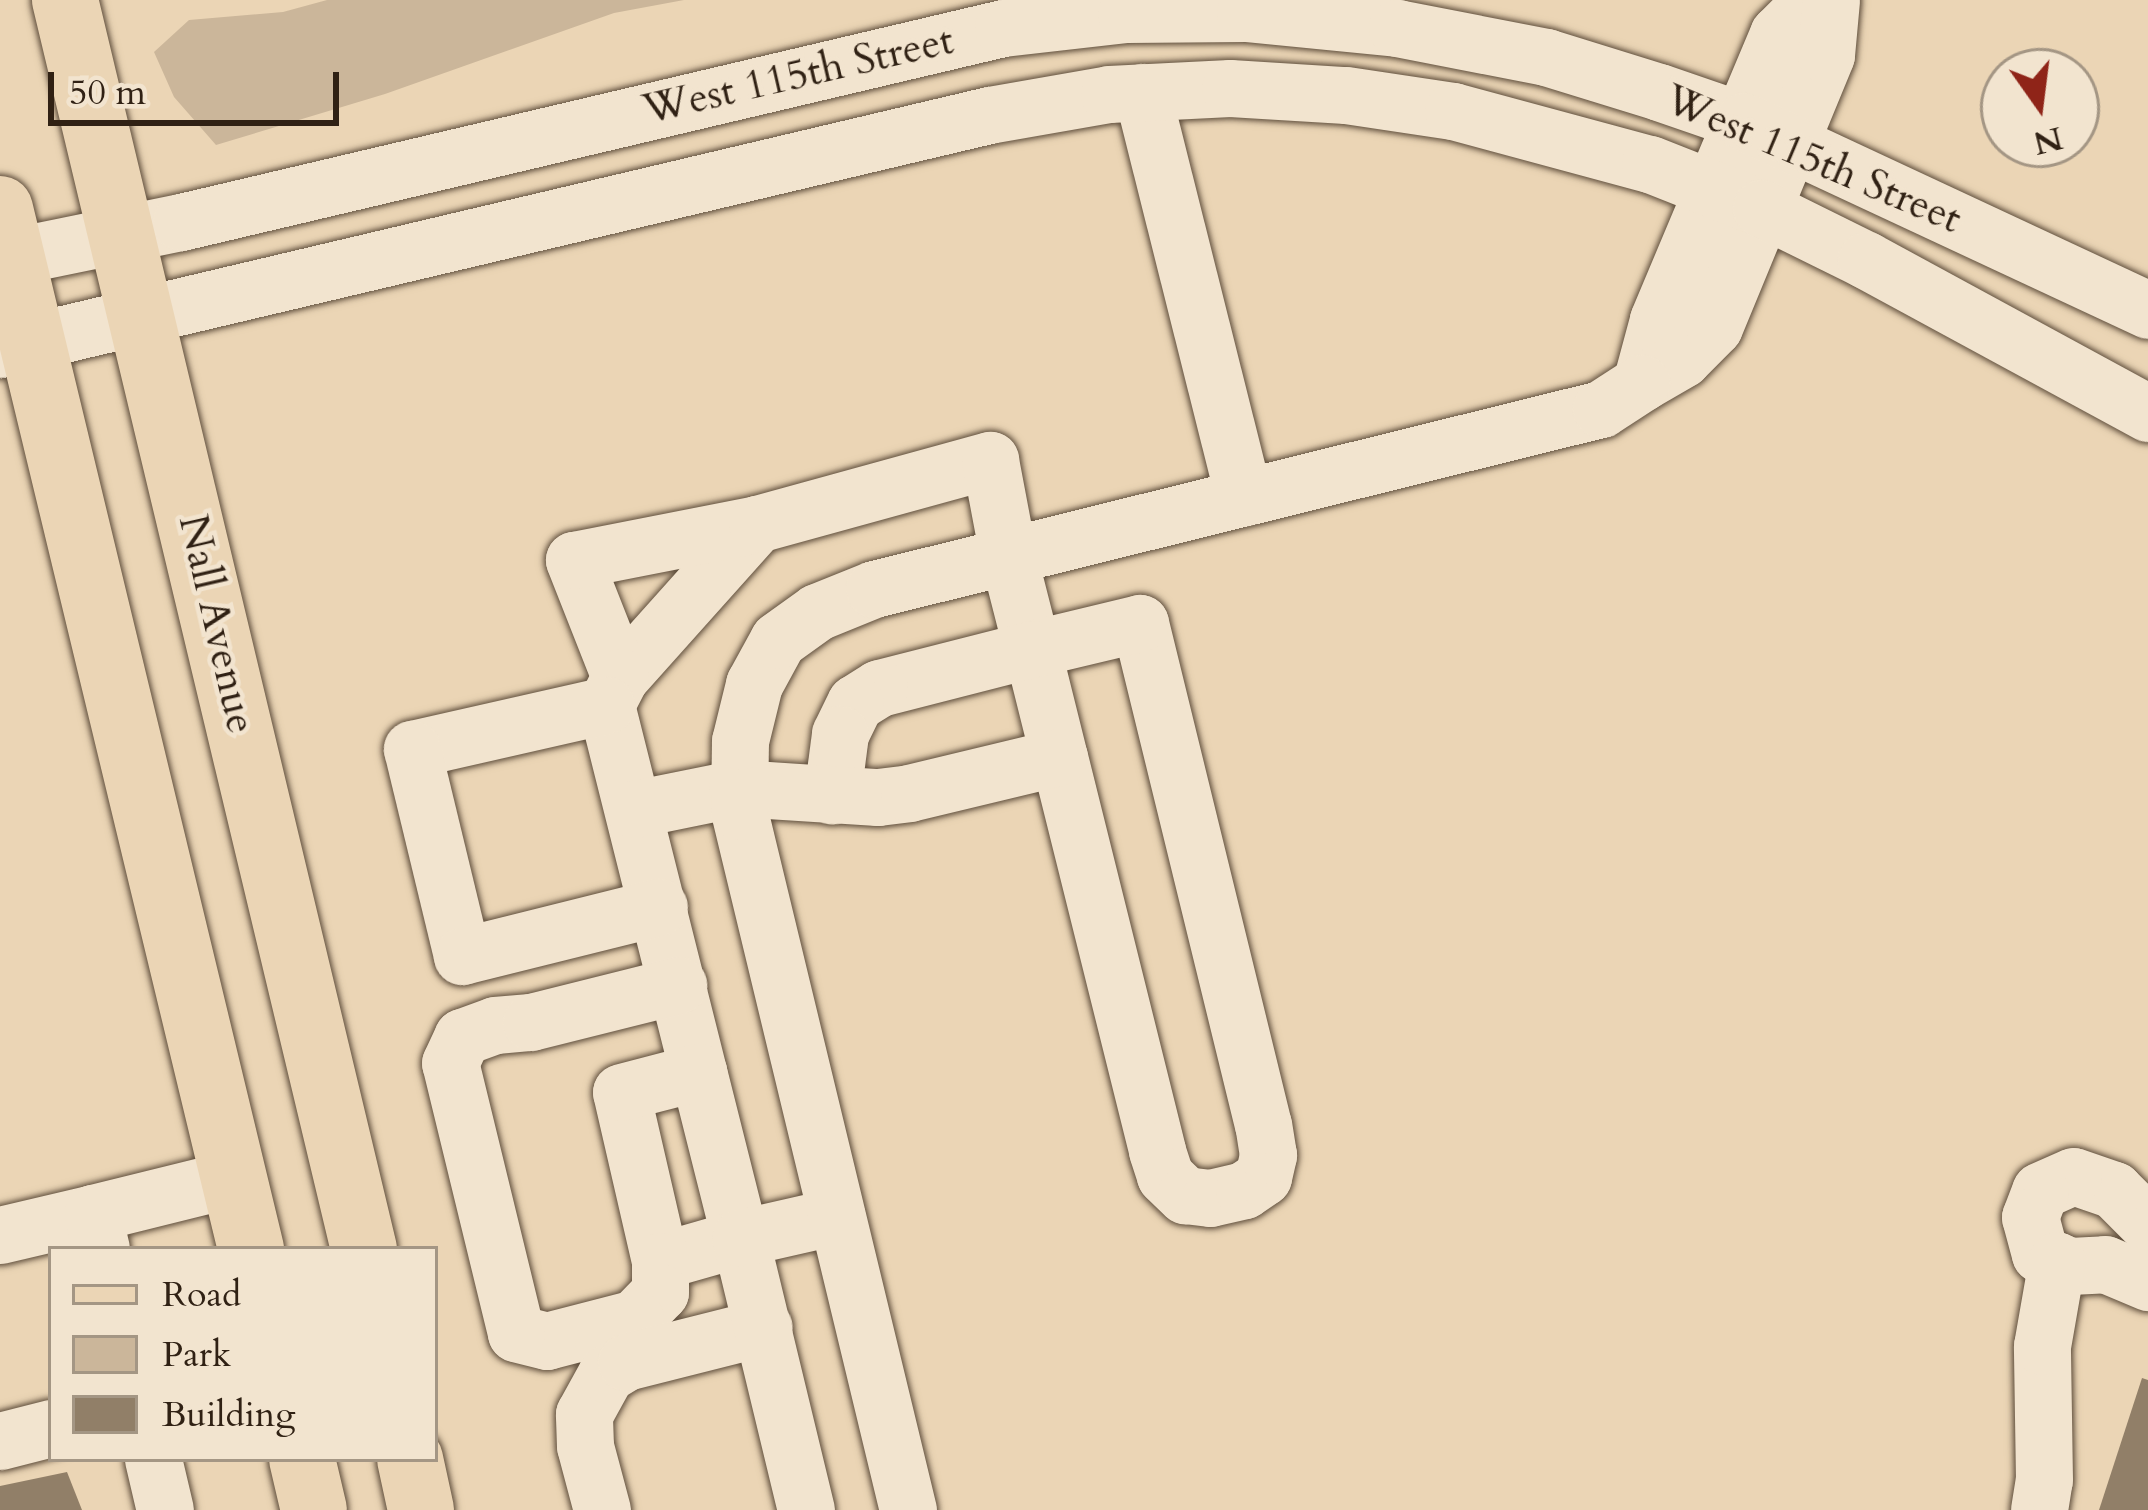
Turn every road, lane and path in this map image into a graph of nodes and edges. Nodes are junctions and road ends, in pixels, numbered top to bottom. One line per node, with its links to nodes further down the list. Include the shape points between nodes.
1 (65, 0): 7 (main road, Nall Avenue)
2 (1812, 0): 5 (street, via 1778,34)
3 (1832, 0): 5 (street, via 1826,55)
4 (1142, 92): 6 (street, West 115th Street, via 1346,95 1453,111 1551,134); 10 (street, West 115th Street, via 989,115); 13 (street)
5 (1766, 131): 6 (street); 7 (street, West 115th Street, via 1546,57 1397,28 1245,13 1126,14 982,32); 9 (street, West 115th Street)
6 (1738, 198): 12 (street, West 115th Street); 13 (street, via 1658,320 1641,383 1601,410)
7 (124, 234): 8 (street, West 115th Street); 10 (main road, Nall Avenue)
8 (4, 241): 11 (main road)
9 (2148, 310)
10 (144, 317): 11 (street, West 115th Street); 32 (main road, Nall Avenue)
11 (16, 345): 25 (main road)
12 (2148, 413)
13 (1244, 497): 15 (street)
14 (757, 524): 15 (street, via 990,460); 17 (street); 17 (street, via 574,560)
15 (1008, 555): 16 (street); 19 (street, via 874,589 778,640 754,684)
16 (1032, 649): 18 (street); 18 (street, via 1140,623 1263,1125 1263,1177 1244,1190 1185,1195 1165,1176); 20 (street, via 879,688 855,704 840,734)
17 (613, 691): 21 (street); 22 (street, via 412,749 462,956)
18 (1059, 757): 20 (street, via 909,793)
19 (737, 788): 20 (street); 21 (street); 26 (street)
20 (832, 795)
21 (634, 809): 22 (street)
22 (659, 907): 23 (street)
23 (678, 985): 24 (street); 34 (street, via 495,1025 462,1037 450,1063 516,1333 547,1341 635,1318 660,1292)
24 (698, 1072): 30 (street); 34 (street, via 622,1092)
25 (234, 1178): 28 (street); 31 (main road)
26 (837, 1216): 30 (street); 48 (street)
27 (2148, 1224): 33 (street, via 2114,1190 2073,1175 2040,1191 2030,1217 2040,1254)
28 (97, 1231): 29 (street)
29 (0, 1234)
30 (740, 1238): 34 (street); 36 (street)
31 (250, 1246)
32 (363, 1246)
33 (2057, 1260): 35 (street, via 2105,1264); 49 (street, via 2042,1346)
34 (660, 1261)
35 (2148, 1282)
36 (768, 1343): 45 (street, via 626,1362 606,1374 584,1414); 46 (street, via 626,1399 618,1415); 47 (street)
37 (48, 1429): 38 (street)
38 (0, 1441)
39 (154, 1462): 42 (street)
40 (303, 1462): 43 (main road)
41 (411, 1462): 44 (main road)
42 (165, 1510)
43 (314, 1510)
44 (421, 1510)
45 (602, 1510)
46 (634, 1510)
47 (806, 1510)
48 (908, 1510)
49 (2039, 1510)

